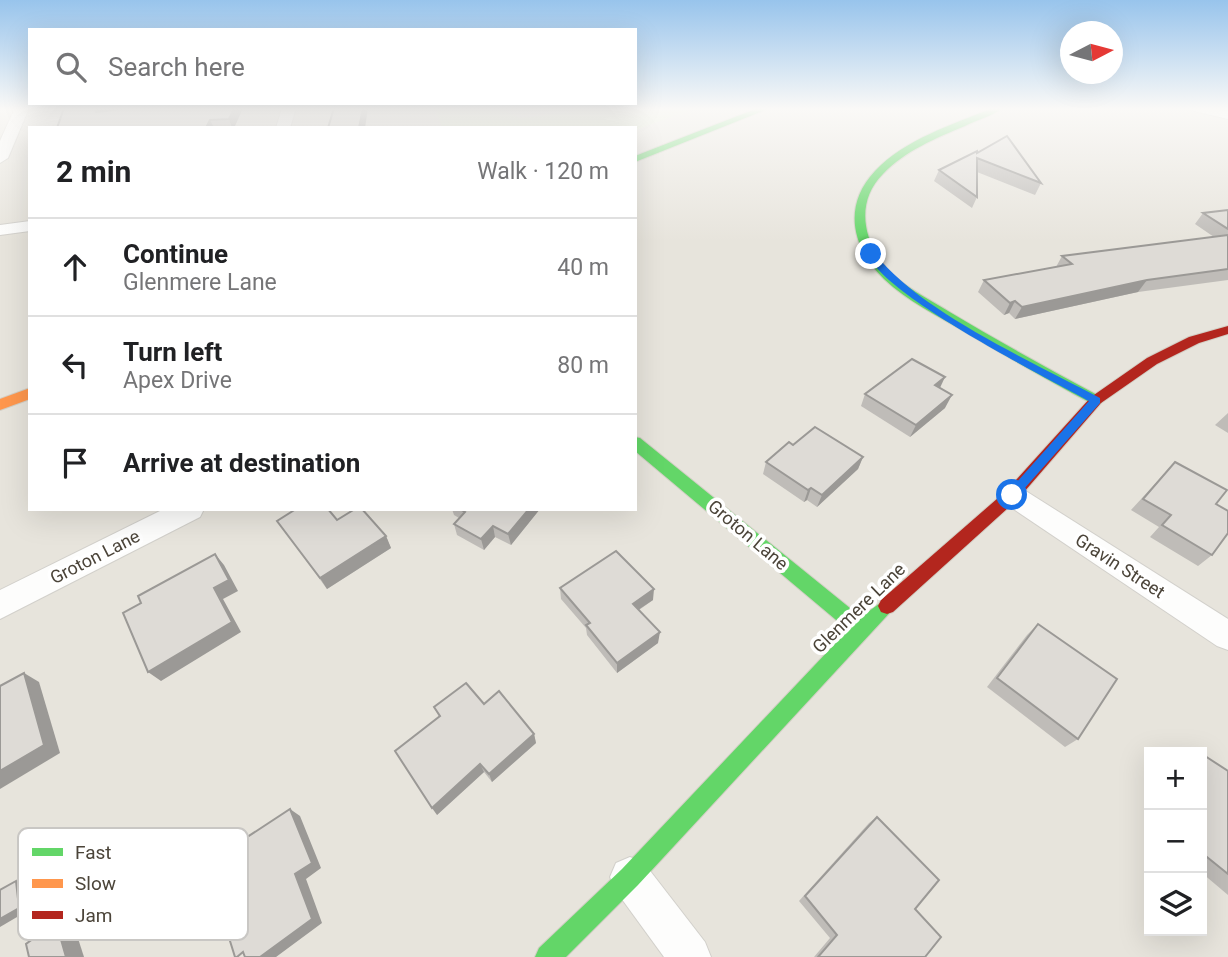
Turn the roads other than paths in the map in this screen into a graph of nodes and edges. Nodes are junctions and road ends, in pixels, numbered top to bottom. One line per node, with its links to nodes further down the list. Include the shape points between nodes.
1 (912, 153): 6 (street, via 884,167 861,197 860,231 871,254 884,271 917,297)
2 (28, 226): 3 (street)
3 (0, 230)
4 (1228, 330): 6 (street, Glenmere Lane, via 1194,340 1152,361)
5 (28, 394): 7 (street)
6 (1096, 400): 9 (street, Glenmere Lane)
7 (0, 405)
8 (637, 444): 12 (street, Groton Lane)
9 (1012, 495): 12 (street, Glenmere Lane); 13 (street, Gravin Street)
10 (186, 511): 11 (street, Groton Lane)
11 (0, 605)
12 (860, 629): 14 (street, Glenmere Lane)
13 (1228, 636)
14 (630, 877): 15 (street, Glenmere Lane); 16 (street)
15 (548, 957)
16 (690, 957)

